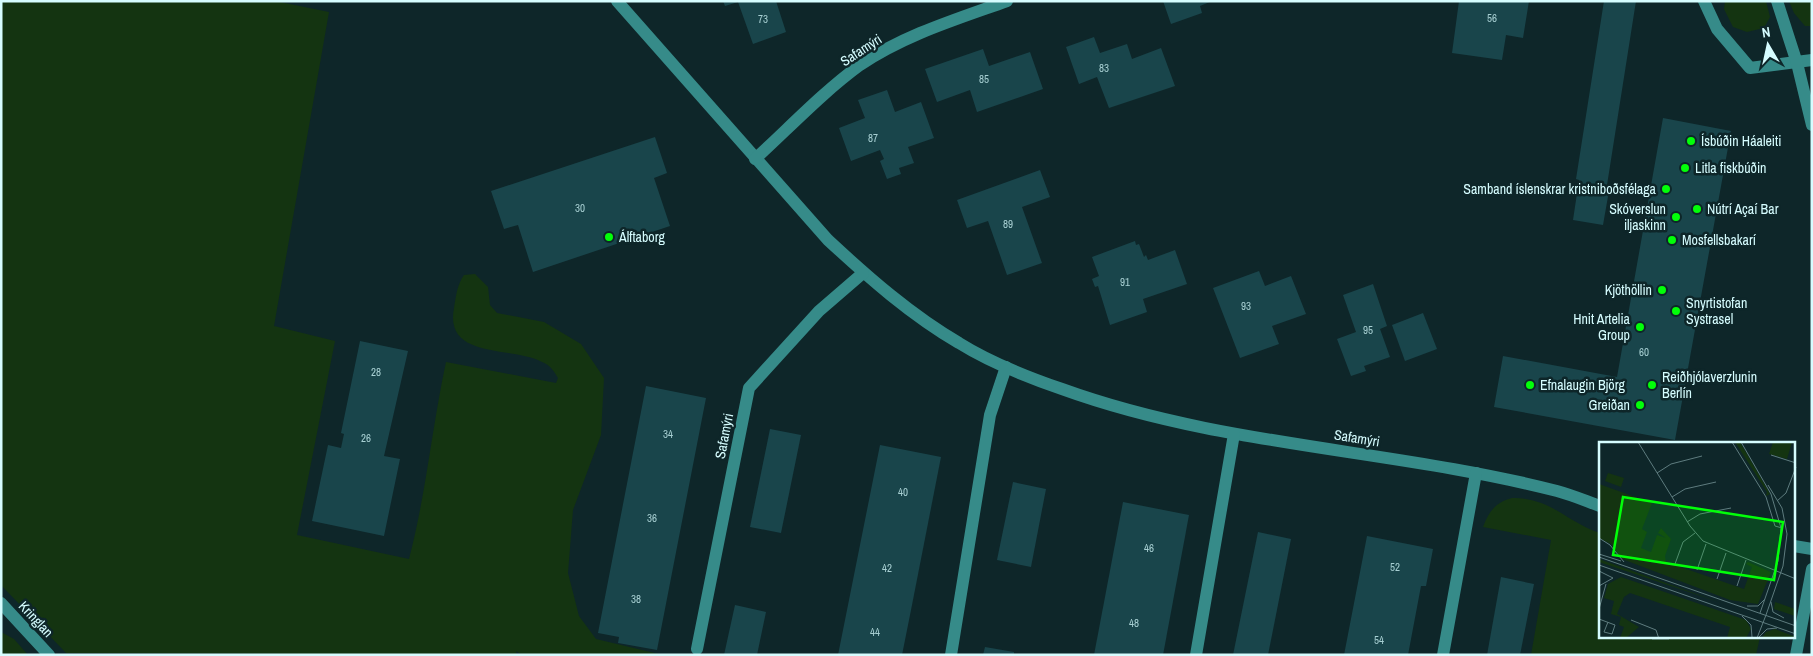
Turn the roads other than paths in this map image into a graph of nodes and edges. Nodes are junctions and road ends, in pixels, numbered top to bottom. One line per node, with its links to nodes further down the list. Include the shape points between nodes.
1 (617, 1): 8 (street, Safamýri)
2 (1006, 1): 8 (street, Safamýri, via 928,30 860,66)
3 (1704, 1): 6 (street, via 1716,30 1750,68)
4 (1777, 1): 6 (street)
5 (1812, 60): 6 (street)
6 (1797, 63): 7 (street)
7 (1812, 125)
8 (755, 160): 9 (street, Safamýri, via 828,240)
9 (863, 273): 10 (street, Safamýri, via 923,320 960,344); 18 (street, Safamýri, via 819,311 749,388)
10 (1006, 367): 11 (street, Safamýri, via 1096,401); 20 (street, via 990,415)
11 (1234, 434): 12 (street, Safamýri); 21 (street)
12 (1476, 473): 13 (street, Safamýri, via 1559,491); 22 (street)
13 (1599, 506)
14 (1796, 546): 15 (street)
15 (1812, 549)
16 (1812, 568): 23 (street)
17 (1, 604): 19 (street, Kringlan)
18 (696, 649)
19 (49, 655)
20 (951, 655)
21 (1196, 655)
22 (1442, 655)
23 (1796, 655)

